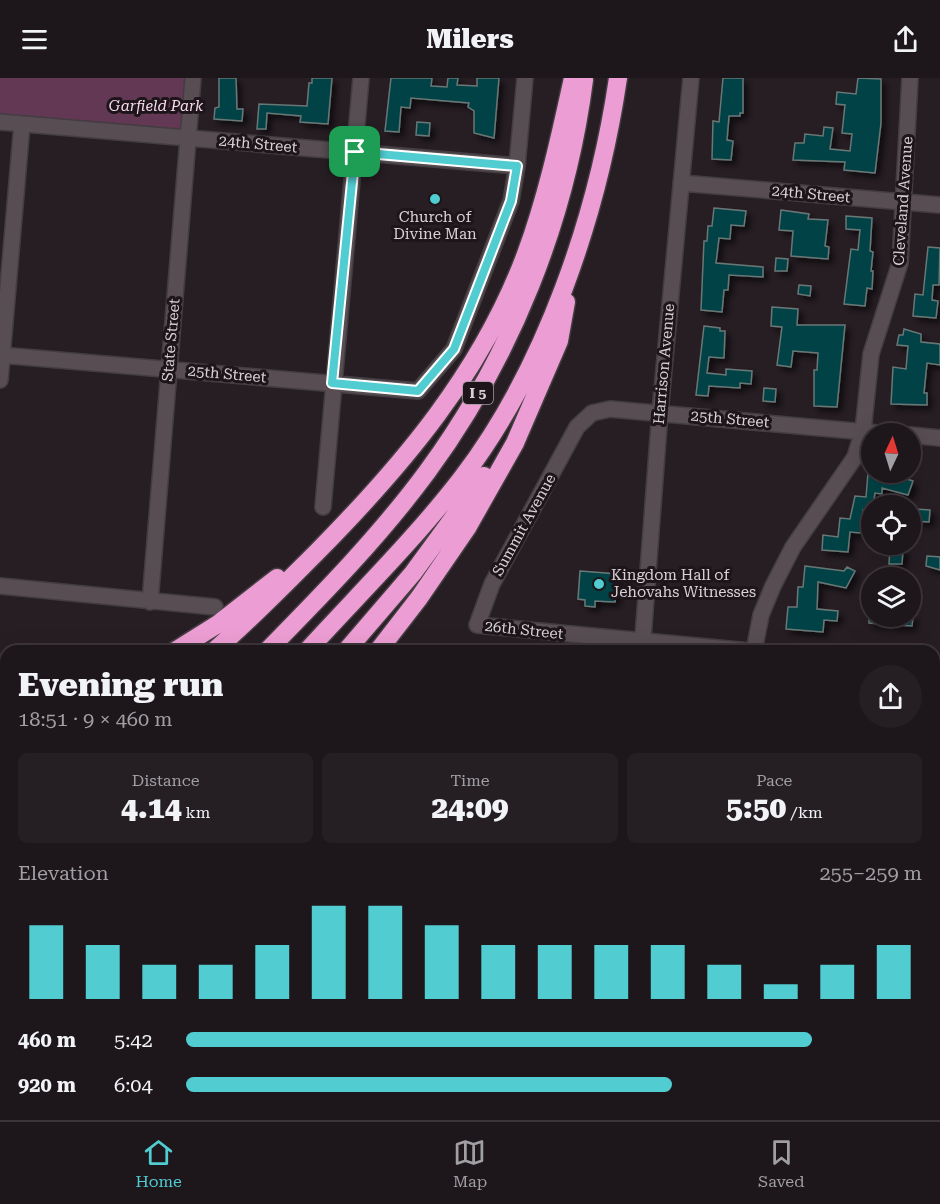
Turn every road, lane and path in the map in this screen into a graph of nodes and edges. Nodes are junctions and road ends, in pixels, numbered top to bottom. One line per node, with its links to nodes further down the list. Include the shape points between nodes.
1 (194, 78): 11 (street, State Street)
2 (361, 78): 12 (street)
3 (525, 78): 13 (street)
4 (573, 78): 31 (highway, via 555,160 526,253 487,339 434,422 395,471)
5 (584, 78): 38 (highway, I 5, via 563,189 534,276 492,368 406,499 359,555)
6 (618, 78): 17 (highway, I 5, via 597,186)
7 (691, 78): 14 (street, Harrison Avenue)
8 (909, 78): 15 (street, Cleveland Avenue)
9 (0, 122): 10 (street, 24th Street)
10 (22, 124): 11 (street, 24th Street); 18 (street)
11 (189, 138): 12 (street, 24th Street); 19 (street, State Street)
12 (355, 152): 13 (street, 24th Street); 21 (street)
13 (517, 166): 21 (street, 25th Street, via 511,201 454,349 418,391)
14 (681, 183): 15 (street, 24th Street); 23 (street, Harrison Avenue)
15 (903, 202): 16 (street, 24th Street); 24 (street, Cleveland Avenue, via 900,263 871,354)
16 (940, 205)
17 (571, 268): 22 (highway, via 559,341); 39 (highway, I 5, via 526,370 468,469 424,525)
18 (1, 355): 19 (street, 25th Street); 20 (street)
19 (168, 369): 21 (street, 25th Street); 33 (street, State Street)
20 (0, 380)
21 (332, 383): 30 (street)
22 (531, 404): 40 (highway, via 464,506); 41 (highway, via 515,443 467,528)
23 (660, 412): 25 (street, 25th Street, via 610,409 592,413); 26 (street, 25th Street); 43 (street, Harrison Avenue)
24 (864, 423)
25 (577, 427): 35 (street, Summit Avenue, via 492,584)
26 (861, 431)
27 (921, 436): 29 (street)
28 (861, 438): 44 (street, Cleveland Avenue, via 855,457 793,548 773,586)
29 (940, 438)
30 (323, 507)
31 (348, 520): 36 (highway, via 243,605); 37 (highway)
32 (0, 586): 33 (street)
33 (150, 602): 34 (street)
34 (215, 607)
35 (477, 625): 42 (street, 26th Street)
36 (184, 645)
37 (220, 645)
38 (273, 645)
39 (313, 645)
40 (351, 645)
41 (383, 645)
42 (634, 645)
43 (642, 645)
44 (754, 645)

